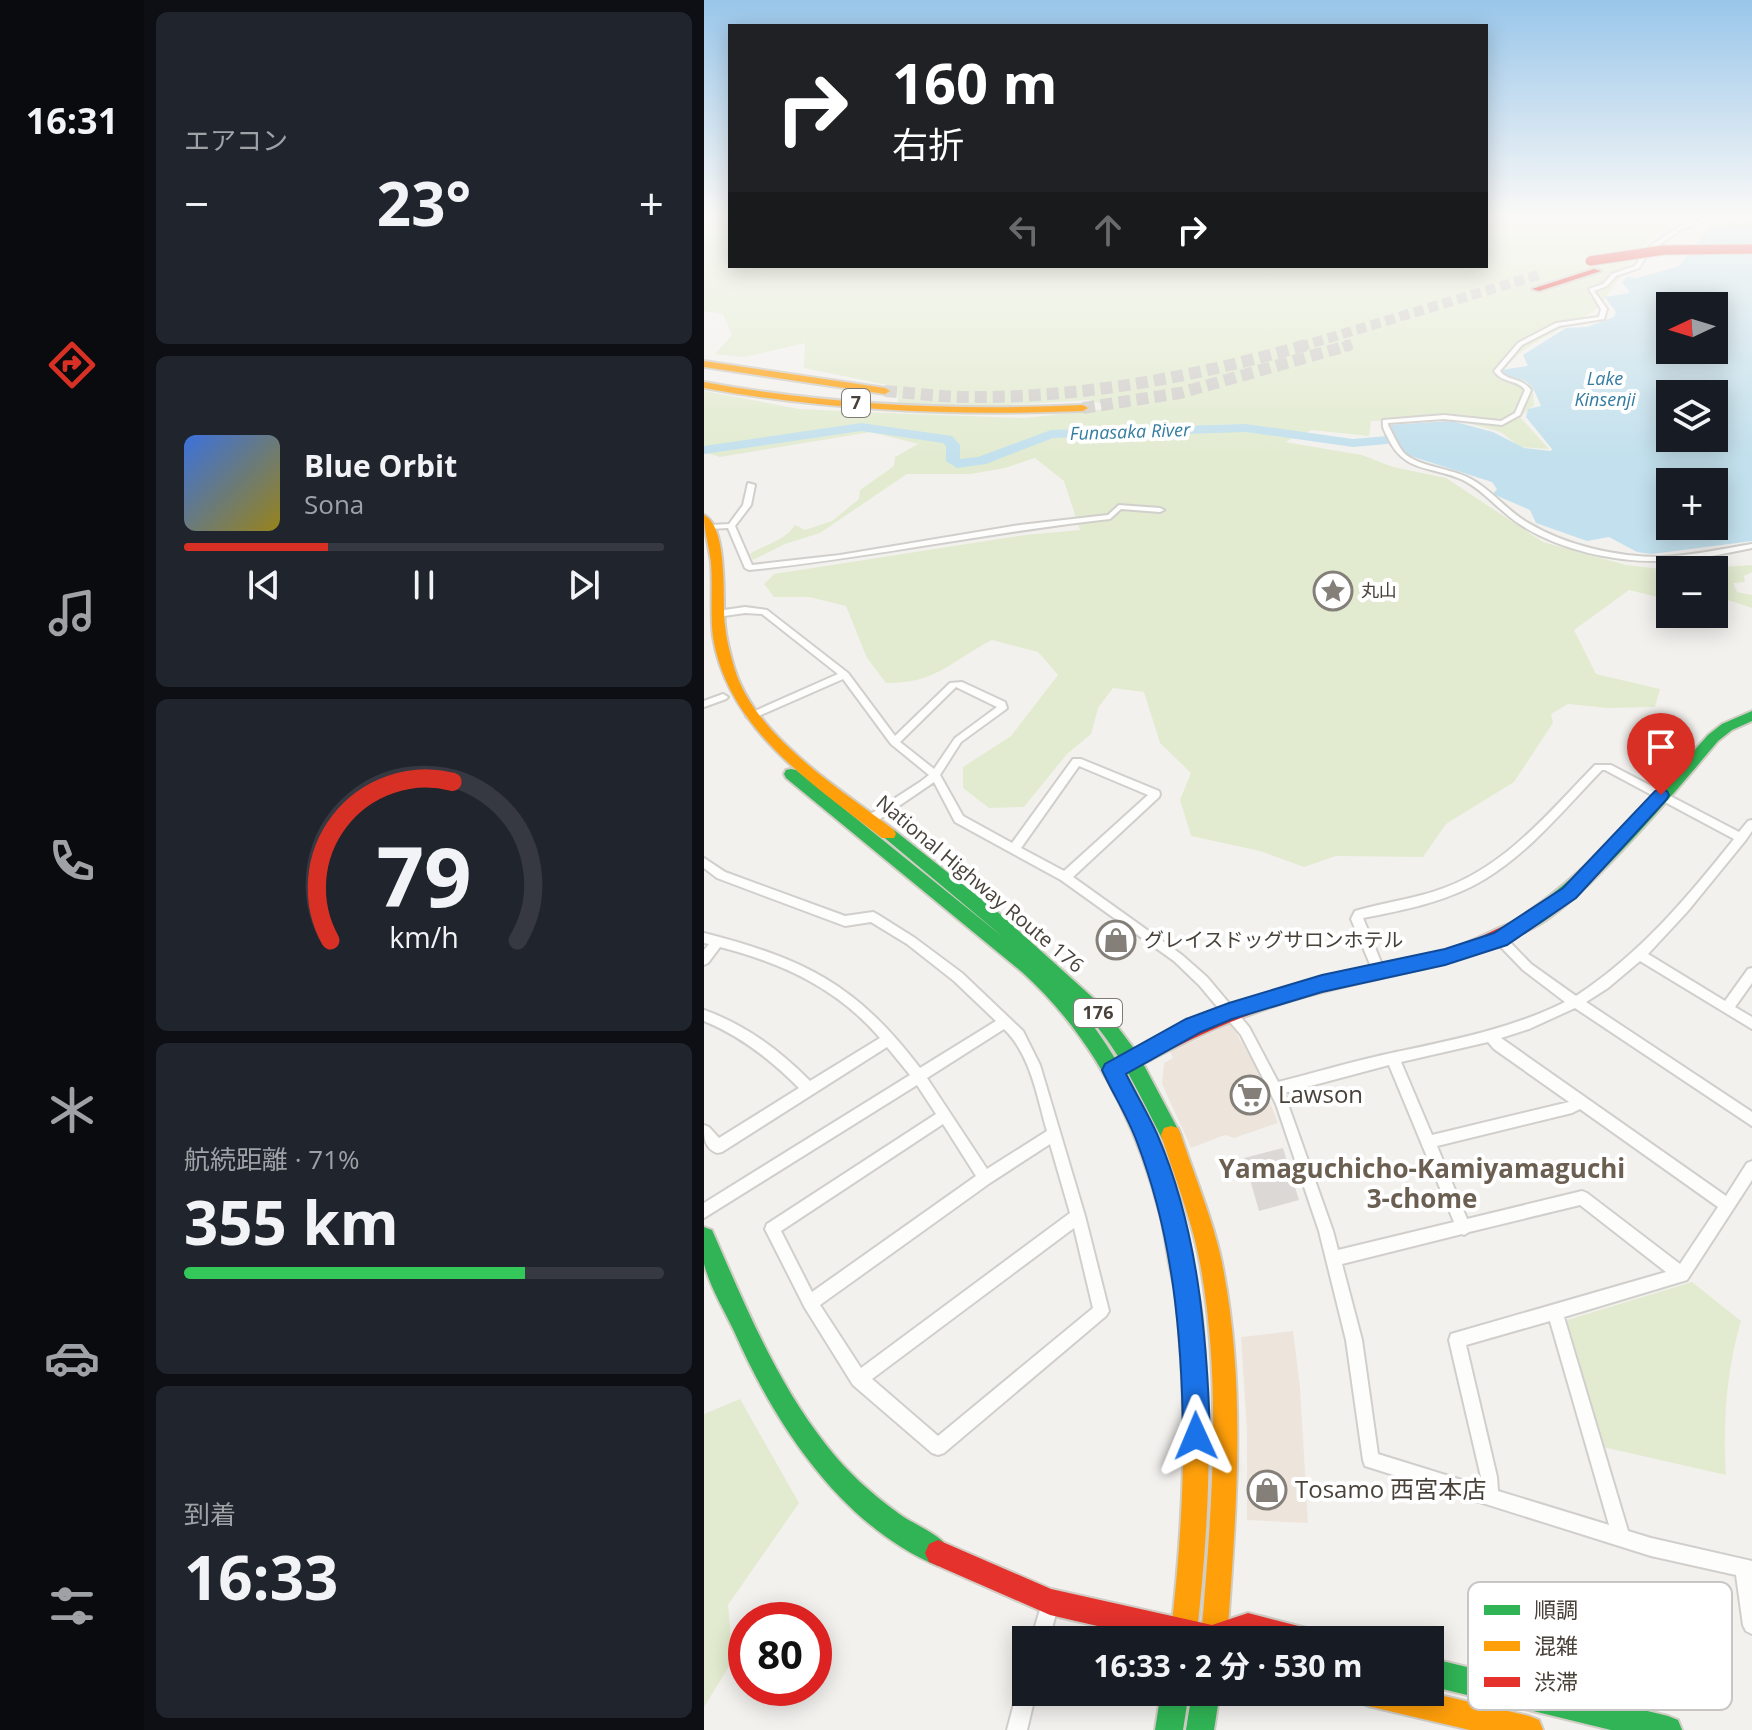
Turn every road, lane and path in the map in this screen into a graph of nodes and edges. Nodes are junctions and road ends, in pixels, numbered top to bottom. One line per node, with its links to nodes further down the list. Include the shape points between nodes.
1 (1596, 297): 11 (street, via 1604,309 1602,318 1558,324 1520,344 1497,371 1528,390 1510,421 1385,421 1395,450 1404,459 1469,481 1525,525 1558,539 1657,559)
2 (712, 365): 4 (main road, 7); 6 (main road, 7, via 847,402)
3 (704, 385): 6 (main road, via 825,404)
4 (878, 390)
5 (1083, 408): 6 (main road, 7)
6 (966, 412)
7 (751, 485): 10 (street, via 747,505)
8 (1160, 510): 10 (street, via 1119,507 1110,517 1005,527 859,556 749,568)
9 (706, 525): 10 (street); 13 (main road, National Highway Route 176 / 176, via 718,561)
10 (731, 526)
11 (1752, 546)
12 (704, 557): 15 (main road, National Highway Route 176 / 176, via 706,644)
13 (717, 614): 14 (street, via 764,612); 17 (main road, National Highway Route 176 / 176, via 727,671)
14 (845, 675): 17 (street); 19 (street)
15 (723, 697): 16 (street); 44 (main road, National Highway Route 176 / 176, via 757,743 800,782 1045,983)
16 (704, 704)
17 (751, 716): 22 (main road, National Highway Route 176 / 176, via 792,758)
18 (1752, 716): 21 (main road, via 1713,738)
19 (894, 742): 20 (street); 20 (street, via 953,685 1002,704 958,740)
20 (935, 775): 22 (street); 25 (street, via 959,819)
21 (1661, 795): 24 (street); 28 (main road, via 1570,893); 32 (street, via 1599,767 1526,841 1480,876 1432,898 1359,914)
22 (870, 820): 43 (main road, National Highway Route 176 / 176, via 1052,969 1096,1011)
23 (1752, 824): 24 (street)
24 (1741, 838): 30 (street)
25 (1013, 850): 27 (street); 27 (street, via 1077,761 1155,794)
26 (704, 862): 38 (street, via 721,875 845,921 873,917 958,977)
27 (1065, 877): 36 (street, via 1178,958)
28 (1500, 939): 32 (main road); 34 (street, via 1527,967)
29 (711, 940): 31 (street); 41 (street, via 764,954 808,974 837,991)
30 (1638, 954): 34 (street); 35 (street)
31 (704, 960)
32 (1379, 972): 36 (main road)
33 (1752, 973): 35 (street)
34 (1575, 1002): 40 (street); 50 (street)
35 (1727, 1008): 39 (street)
36 (1229, 1012): 43 (main road); 47 (street)
37 (704, 1015): 46 (street, via 741,1029)
38 (1005, 1022): 45 (street); 52 (street, via 1019,1035 1034,1065)
39 (1752, 1024)
40 (1492, 1037): 42 (street); 48 (street)
41 (889, 1039): 45 (street); 46 (street)
42 (1393, 1059): 47 (street); 53 (street)
43 (1131, 1060): 44 (main road); 74 (main road, National Highway Route 176 / 176, via 1176,1143 1211,1261 1222,1348 1226,1487)
44 (1112, 1070): 73 (main road, National Highway Route 176 / 176, via 1147,1138 1171,1212 1195,1351 1198,1493)
45 (918, 1077): 49 (street); 57 (street)
46 (809, 1089): 51 (street, via 717,1147)
47 (1276, 1089): 61 (street)
48 (1580, 1102): 53 (street); 56 (street)
49 (944, 1116): 55 (street); 63 (street, via 772,1229)
50 (1752, 1120)
51 (704, 1131)
52 (1054, 1134): 55 (street); 58 (street)
53 (1428, 1142): 59 (street)
54 (1752, 1168): 56 (street)
55 (985, 1178): 63 (street)
56 (1727, 1205): 62 (street)
57 (704, 1211)
58 (1078, 1216): 65 (street); 65 (street, via 1101,1311 938,1447)
59 (1464, 1228): 61 (street); 62 (street, via 1582,1198)
60 (704, 1238): 69 (main road, via 763,1371 820,1461 897,1531 957,1564)
61 (1334, 1258): 66 (street, via 1354,1340 1371,1460)
62 (1682, 1275): 64 (street)
63 (810, 1303): 65 (street)
64 (1555, 1312): 66 (street, via 1457,1340); 67 (street)
65 (859, 1379)
66 (1490, 1498): 67 (street)
67 (1621, 1538): 68 (street)
68 (1748, 1569): 70 (street)
69 (1050, 1602): 71 (street); 72 (main road)
70 (1752, 1625)
71 (1044, 1626)
72 (1147, 1626)
73 (1184, 1626)
74 (1216, 1626)
75 (1444, 1675): 76 (main road)
76 (1468, 1681)
77 (1023, 1706): 82 (street)
78 (1173, 1706): 83 (main road)
79 (1204, 1706): 84 (main road)
80 (1427, 1706): 85 (main road)
81 (1586, 1710): 86 (main road)
82 (1017, 1730)
83 (1169, 1730)
84 (1200, 1730)
85 (1529, 1730)
86 (1668, 1730)

